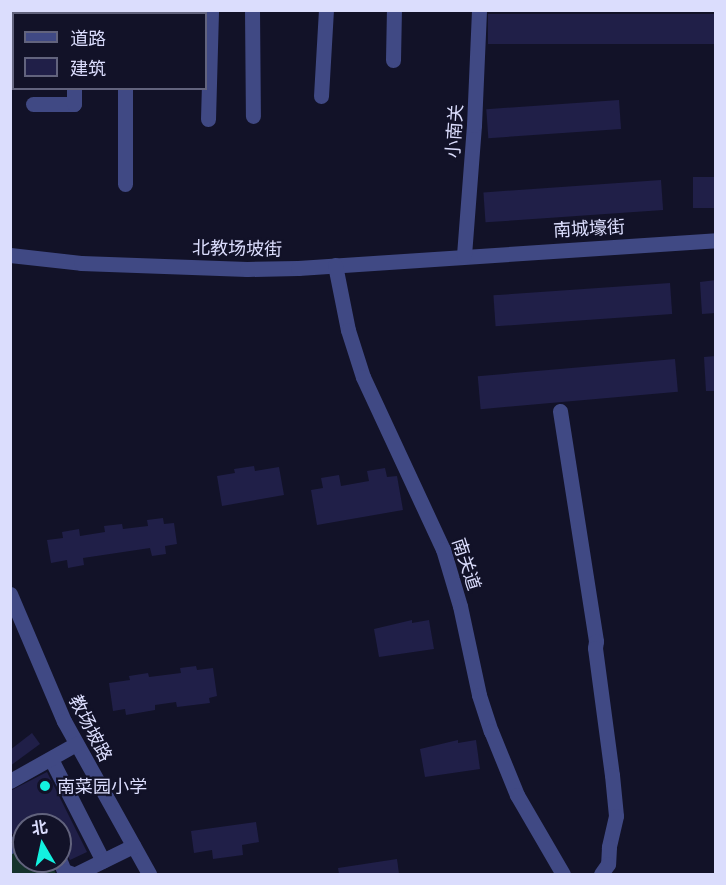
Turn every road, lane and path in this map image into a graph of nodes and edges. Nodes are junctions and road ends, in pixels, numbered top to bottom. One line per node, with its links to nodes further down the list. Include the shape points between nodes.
1 (211, 10): 12 (street)
2 (252, 10): 11 (street)
3 (326, 10): 9 (street)
4 (394, 10): 6 (street)
5 (479, 10): 16 (street, 小南关)
6 (393, 60)
7 (74, 90): 10 (street, via 74,105)
8 (126, 90): 13 (street)
9 (321, 96)
10 (33, 104)
11 (253, 116)
12 (208, 119)
13 (125, 184)
14 (716, 240): 16 (street, 南城壕街)
15 (10, 255): 17 (street, 北教场坡街, via 81,263 247,269)
16 (464, 255): 17 (street, 北教场坡街)
17 (335, 265): 27 (street, 南关道, via 348,330 363,377 443,549 491,731 517,795)
18 (560, 411): 28 (street, via 596,641 616,816 608,864)
19 (10, 594): 20 (street, 教场坡路)
20 (76, 744): 21 (street); 23 (street, 教场坡路)
21 (51, 759): 22 (street); 24 (street)
22 (10, 781)
23 (133, 846): 24 (street); 26 (street, 教场坡路)
24 (103, 861): 25 (street)
25 (74, 874)
26 (149, 874)
27 (563, 874)
28 (602, 874)

